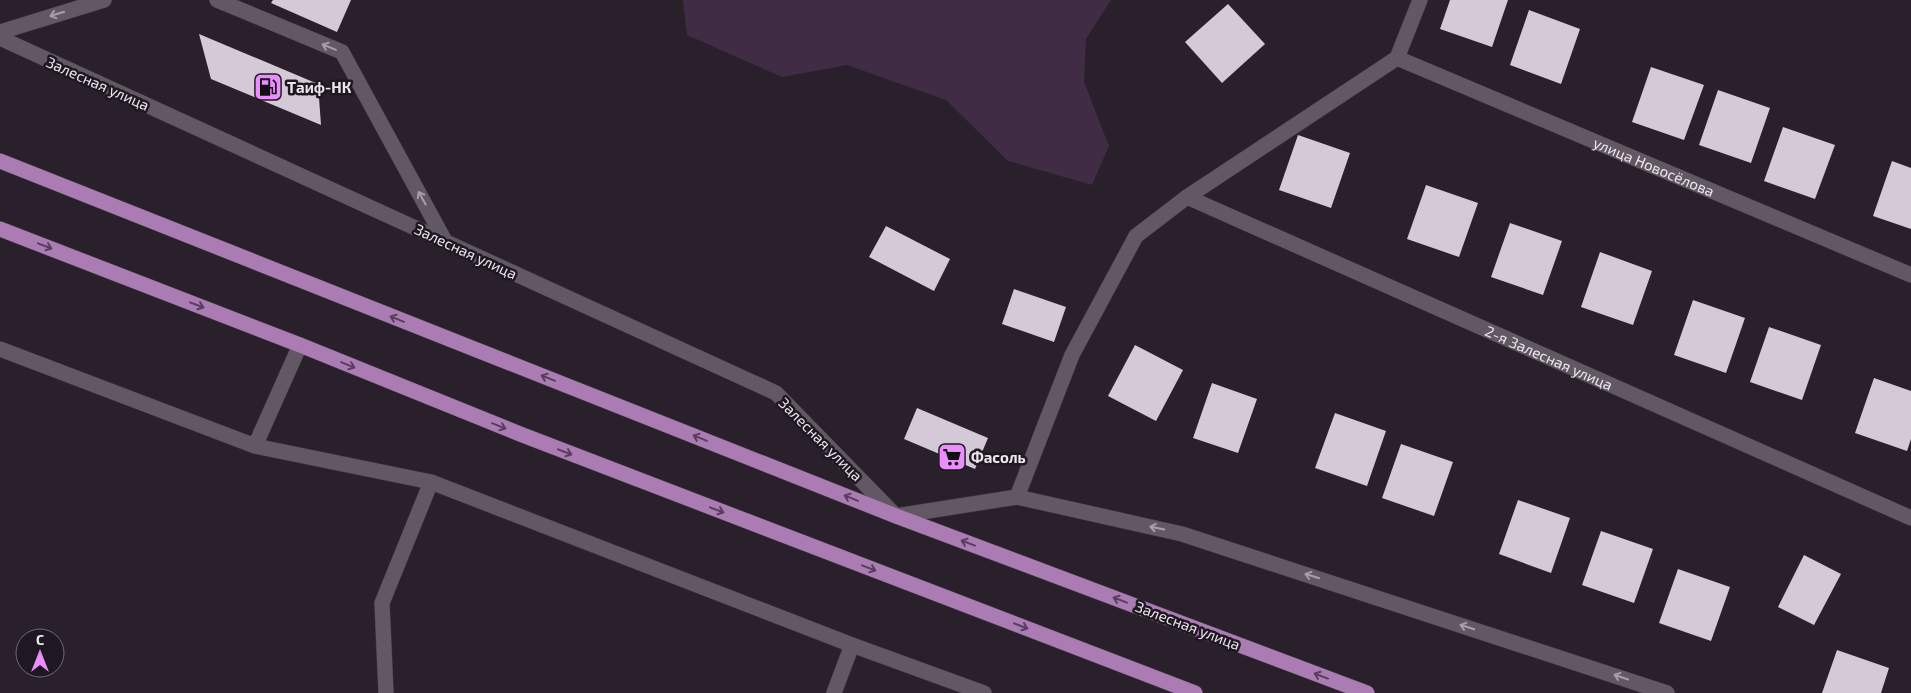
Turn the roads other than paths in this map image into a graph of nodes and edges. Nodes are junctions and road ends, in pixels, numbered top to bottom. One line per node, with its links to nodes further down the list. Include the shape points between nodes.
1 (104, 0): 4 (street, one-way to 4)
2 (216, 0): 10 (street, one-way to 2, via 342,52)
3 (1420, 0): 6 (street)
4 (0, 32)
5 (0, 38): 10 (street, Залесная улица)
6 (1397, 58): 8 (street); 11 (street, улица Новосёлова)
7 (0, 162): 17 (main road, Залесная улица, one-way to 7)
8 (1186, 197): 16 (street, via 1136,236 1072,355); 18 (street, 2-я Залесная улица)
9 (0, 229): 12 (main road, one-way to 12)
10 (445, 241): 17 (street, Залесная улица, via 776,393)
11 (1911, 275)
12 (300, 345): 14 (street); 23 (main road, one-way to 23, via 529,438)
13 (0, 349): 14 (street)
14 (255, 446): 15 (street)
15 (431, 482): 19 (street); 20 (street, via 382,603)
16 (1016, 497): 17 (street); 25 (street, one-way to 16, via 1182,534)
17 (896, 516): 24 (main road, Залесная улица, one-way to 17)
18 (1911, 518)
19 (852, 645): 21 (street); 22 (street)
20 (386, 693)
21 (834, 693)
22 (984, 693)
23 (1195, 693)
24 (1367, 693)
25 (1667, 693)

